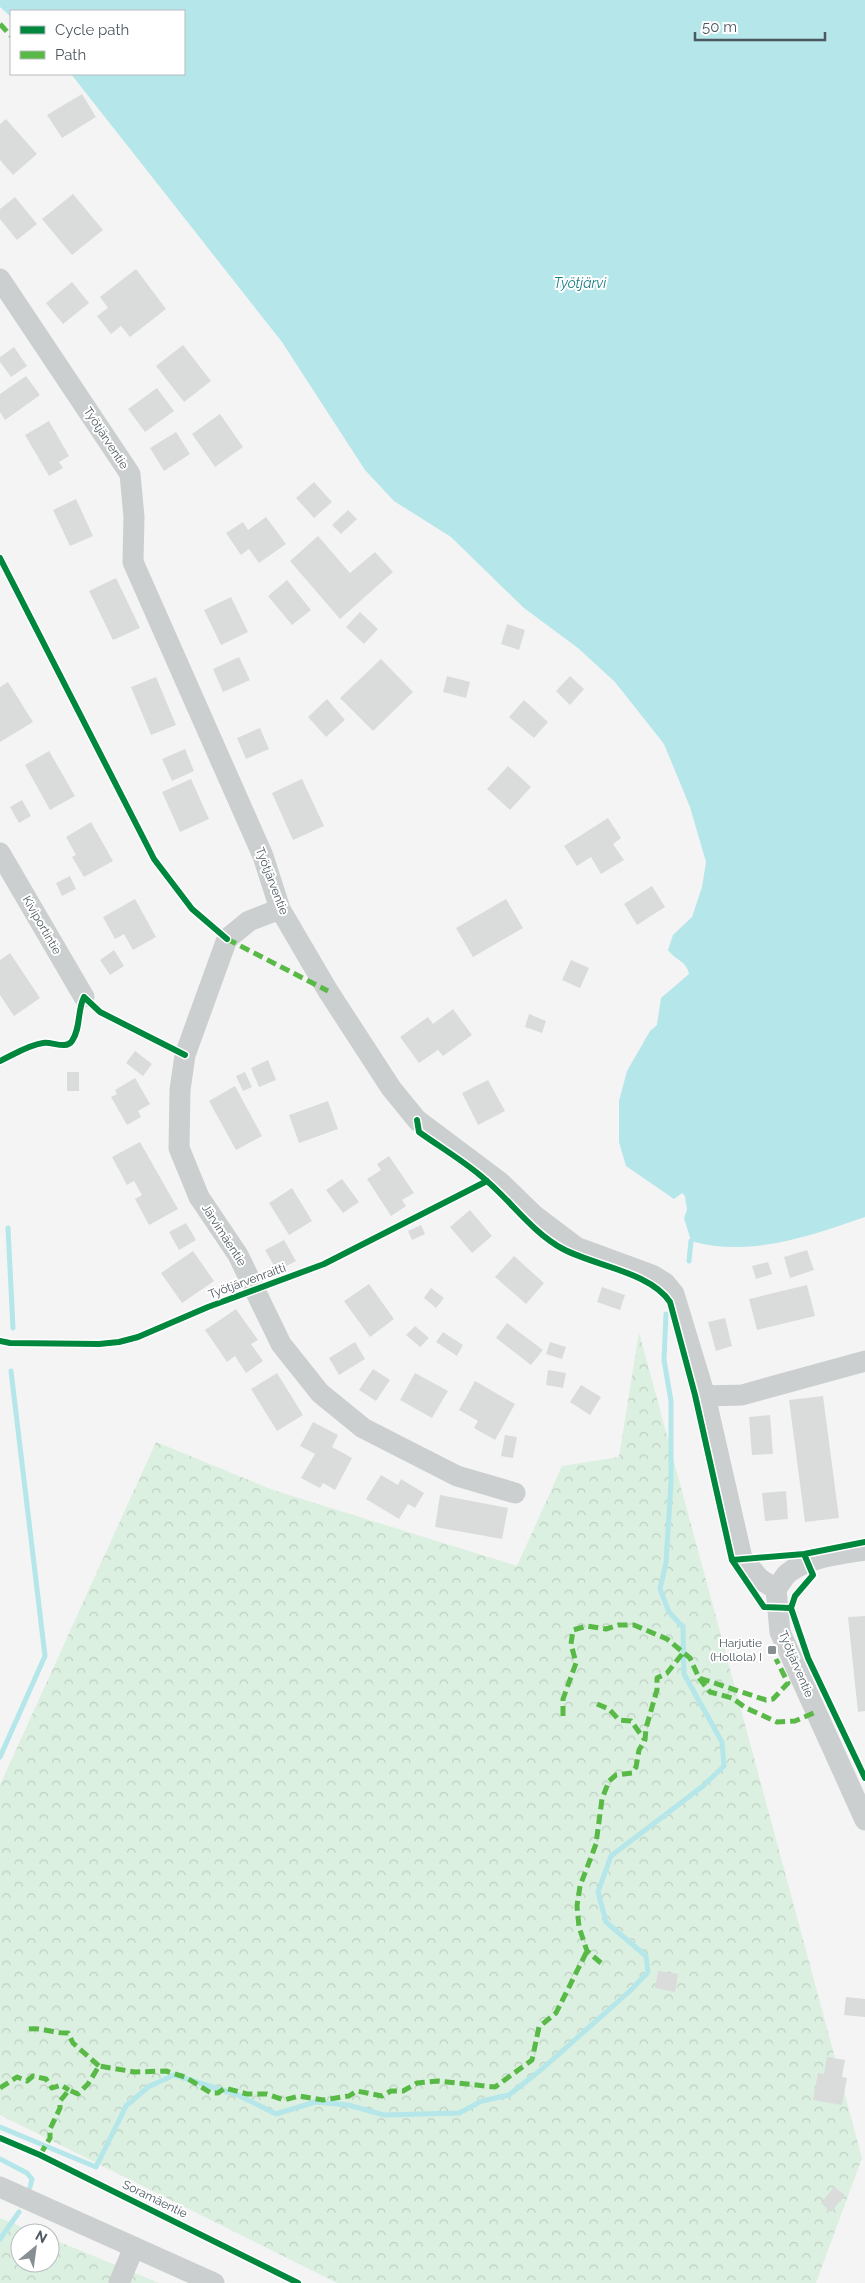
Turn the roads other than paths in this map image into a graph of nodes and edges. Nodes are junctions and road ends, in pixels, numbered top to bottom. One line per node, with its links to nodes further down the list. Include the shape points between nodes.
1 (0, 279): 3 (street, Työtjärventie, via 130,474 134,517 133,562 263,856)
2 (0, 854): 4 (street, Kiviportintie)
3 (280, 908): 6 (street, Työtjärventie, via 333,999 391,1088 417,1120 501,1183 535,1216 576,1247 652,1275 665,1283 674,1294); 7 (street, Järvimäentie, via 249,921 227,939 185,1055 180,1090 179,1148 199,1197 238,1255 281,1344 320,1393 363,1428 457,1476)
4 (84, 997)
5 (865, 1361): 6 (street, via 742,1395)
6 (705, 1396): 9 (street, Työtjärventie, via 742,1558 760,1579)
7 (515, 1493)
8 (865, 1550): 9 (street, via 807,1563 788,1574)
9 (776, 1590): 10 (street, Työtjärventie, via 780,1632)
10 (865, 1820)
11 (0, 2186): 12 (street)
12 (134, 2247): 13 (street); 14 (street)
13 (118, 2283)
14 (214, 2283)

